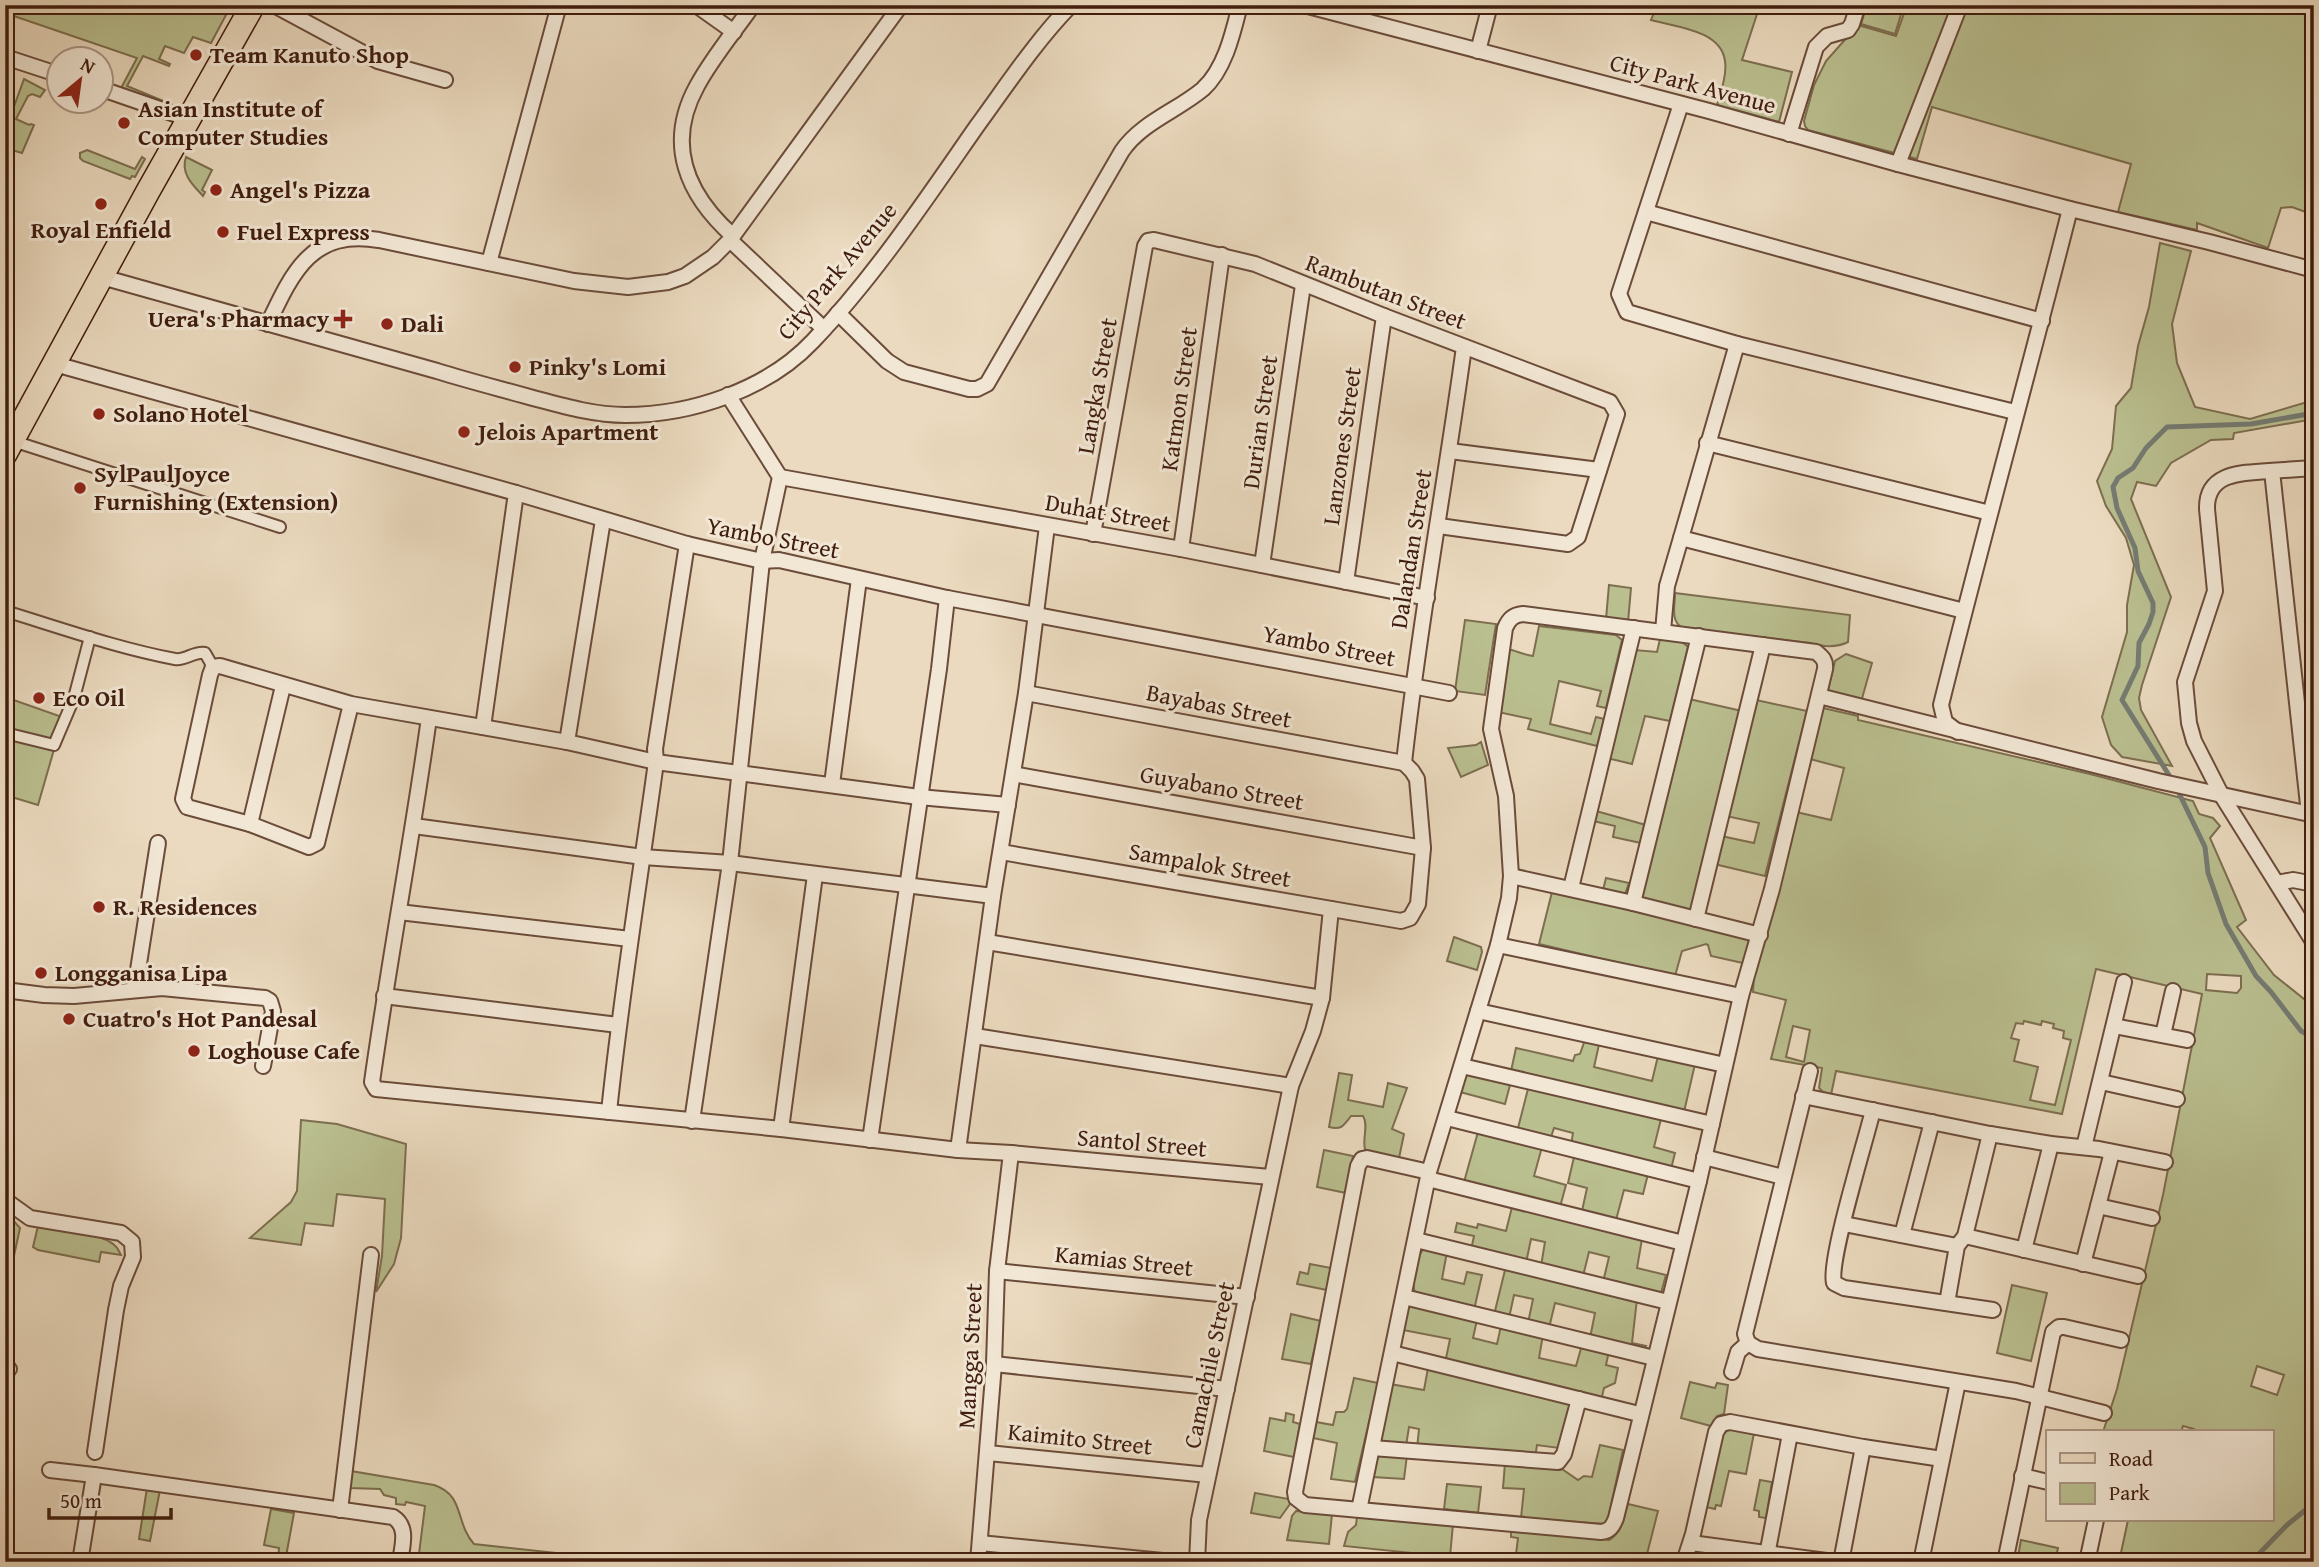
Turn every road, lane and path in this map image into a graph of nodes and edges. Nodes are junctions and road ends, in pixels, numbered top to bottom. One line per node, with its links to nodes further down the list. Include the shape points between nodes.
1 (253, 5): 20 (main road)
2 (274, 5): 17 (street, via 378,61)
3 (558, 5): 28 (street)
4 (696, 5): 13 (street)
5 (753, 5): 13 (street)
6 (901, 5): 25 (street)
7 (1071, 5): 32 (street, City Park Avenue, via 1014,74)
8 (1240, 5): 32 (street, via 1215,75 1204,88 1135,134 1122,151 987,384 969,389 904,372)
9 (1304, 5): 14 (street, City Park Avenue)
10 (1490, 5): 14 (street)
11 (1858, 5): 21 (street, via 1848,30 1827,36 1816,47)
12 (1960, 5): 22 (street)
13 (734, 32): 25 (street, via 690,100 682,142 695,193)
14 (1478, 51): 19 (street, City Park Avenue)
15 (5, 57): 16 (street)
16 (46, 70)
17 (445, 80)
18 (116, 94): 20 (street)
19 (1681, 104): 21 (street, City Park Avenue); 24 (street)
20 (189, 119): 30 (main road)
21 (1789, 134): 22 (street, City Park Avenue)
22 (1898, 164): 23 (street, City Park Avenue)
23 (2070, 209): 29 (street, City Park Avenue); 34 (street)
24 (1646, 212): 34 (street); 37 (street, via 1619,294 1627,312)
25 (732, 238): 28 (street, via 685,276 650,285 604,285); 36 (street)
26 (1145, 246): 27 (street, Rambutan Street, via 1154,240); 55 (street, Langka Street)
27 (1222, 255): 31 (street, Rambutan Street); 58 (street, Katmon Street)
28 (489, 263): 35 (street, via 348,238 319,248 300,263)
29 (2314, 270)
30 (102, 277): 35 (street, City Park Avenue); 39 (main road)
31 (1303, 285): 33 (street, Rambutan Street); 60 (street, Durian Street)
32 (838, 313): 36 (street, City Park Avenue)
33 (1384, 316): 38 (street, Rambutan Street); 62 (street, Lanzones Street)
34 (2042, 321): 41 (street)
35 (268, 324): 40 (street, City Park Avenue, via 595,413 650,414)
36 (824, 329): 40 (street, City Park Avenue, via 790,362)
37 (1737, 344): 41 (street); 42 (street)
38 (1464, 347): 44 (street, Dalandan Street); 46 (street, Rambutan Street, via 1610,402 1617,414)
39 (55, 364): 43 (main road); 49 (street)
40 (728, 396): 48 (street)
41 (2015, 412): 50 (street)
42 (1707, 443): 50 (street); 56 (street)
43 (9, 448): 54 (street)
44 (1450, 451): 46 (street); 53 (street, Dalandan Street)
45 (2314, 468): 47 (street)
46 (1599, 470): 53 (street, via 1578,537 1568,544)
47 (2272, 471): 90 (street, via 2231,474 2215,487 2207,502 2215,591 2185,690 2194,741); 93 (street)
48 (780, 477): 52 (street, Duhat Street); 59 (street)
49 (516, 492): 51 (street); 81 (street)
50 (1990, 513): 66 (street)
51 (603, 520): 57 (street); 84 (street)
52 (1047, 526): 55 (street, Duhat Street); 67 (street)
53 (1438, 526): 64 (street, Dalandan Street)
54 (279, 527)
55 (1093, 534): 58 (street, Duhat Street)
56 (1681, 538): 66 (street); 69 (street, via 1667,586)
57 (687, 544): 59 (street, Yambo Street); 85 (street, Yambo Street)
58 (1181, 549): 60 (street, Duhat Street)
59 (762, 561): 61 (street, Yambo Street, via 779,560); 88 (street)
60 (1262, 565): 62 (street, Duhat Street)
61 (859, 579): 63 (street, Yambo Street); 89 (street)
62 (1346, 582): 64 (street, Duhat Street)
63 (947, 597): 67 (street, Yambo Street); 91 (street)
64 (1427, 598): 74 (street, Dalandan Street)
65 (5, 611): 71 (street)
66 (1964, 611): 82 (street, via 1941,705 1945,722)
67 (1035, 614): 74 (street, Yambo Street); 76 (street)
68 (1634, 628): 69 (street); 102 (street, via 1523,614 1508,621 1491,729 1504,783); 106 (street)
69 (1663, 631): 70 (street)
70 (1699, 636): 72 (street); 108 (street)
71 (90, 637): 73 (street, via 177,660 205,653); 83 (street, via 74,698 54,745)
72 (1763, 645): 78 (street, via 1820,655 1825,668); 111 (street)
73 (213, 667): 75 (street); 94 (street, via 184,804)
74 (1412, 685): 77 (street, Yambo Street); 86 (street, Dalandan Street)
75 (283, 686): 79 (street); 94 (street)
76 (1026, 693): 86 (street, Bayabas Street); 87 (street)
77 (1449, 693)
78 (1818, 696): 82 (street); 112 (street)
79 (351, 704): 80 (street); 94 (street, via 317,843 309,847)
80 (429, 718): 81 (street); 95 (street)
81 (483, 727): 84 (street)
82 (1958, 732): 90 (street)
83 (5, 733)
84 (567, 742): 85 (street)
85 (656, 762): 88 (street); 99 (street, Yambo Street)
86 (1404, 763): 97 (street, via 1417,779)
87 (1013, 774): 92 (street); 97 (street, Guyabano Street)
88 (741, 775): 89 (street); 100 (street)
89 (832, 784): 91 (street)
90 (2222, 796): 93 (street); 103 (street)
91 (919, 797): 92 (street); 105 (street)
92 (1008, 805): 98 (street)
93 (2311, 815)
94 (250, 824)
95 (414, 826): 99 (street); 110 (street)
96 (158, 843): 118 (street)
97 (1423, 848): 109 (street, Sampalok Street, via 1418,904 1410,918 1401,921)
98 (1002, 852): 107 (street); 109 (street, Sampalok Street)
99 (643, 857): 100 (street); 113 (street, Yambo Street)
100 (730, 863): 101 (street); 141 (street)
101 (815, 875): 105 (street); 144 (street)
102 (1511, 876): 106 (street); 116 (street)
103 (2277, 883): 104 (street); 115 (street)
104 (2314, 884)
105 (907, 886): 107 (street); 146 (street)
106 (1571, 888): 108 (street)
107 (993, 897): 114 (street)
108 (1633, 903): 111 (street)
109 (1331, 909): 123 (street, Camachile Street)
110 (399, 912): 113 (street); 121 (street)
111 (1696, 919): 112 (street)
112 (1760, 935): 122 (street)
113 (629, 939): 125 (street, Yambo Street)
114 (987, 942): 123 (street); 128 (street)
115 (2314, 943)
116 (1498, 946): 122 (street); 124 (street)
117 (2124, 982): 126 (street)
118 (135, 989): 119 (street, via 74,996); 131 (street, via 270,1001)
119 (5, 990)
120 (2173, 991): 127 (street)
121 (384, 996): 125 (street); 139 (street, Santol Street, via 372,1082 376,1089)
122 (1741, 996): 130 (street)
123 (1322, 998): 135 (street, Camachile Street)
124 (1478, 1011): 130 (street); 132 (street)
125 (618, 1025): 139 (street, Yambo Street)
126 (2114, 1026): 127 (street); 134 (street)
127 (2163, 1035): 129 (street)
128 (975, 1036): 135 (street); 149 (street)
129 (2187, 1040)
130 (1725, 1065): 143 (street)
131 (263, 1066)
132 (1462, 1066): 140 (street); 143 (street)
133 (1810, 1071): 136 (street)
134 (2101, 1082): 137 (street); 148 (street)
135 (1291, 1086): 155 (street, Camachile Street)
136 (1803, 1096): 138 (street); 156 (street)
137 (2177, 1099)
138 (1873, 1110): 142 (street); 161 (street)
139 (609, 1112): 141 (street, Santol Street)
140 (1447, 1118): 154 (street); 157 (street)
141 (692, 1121): 144 (street, Santol Street)
142 (1932, 1122): 145 (street); 162 (street)
143 (1712, 1124): 152 (street)
144 (781, 1129): 146 (street, Santol Street)
145 (1990, 1134): 147 (street); 164 (street)
146 (870, 1140): 149 (street, Santol Street)
147 (2051, 1144): 148 (street); 166 (street)
148 (2084, 1147): 150 (street)
149 (958, 1150): 151 (street, Santol Street)
150 (2112, 1152): 153 (street); 159 (street)
151 (1011, 1153): 155 (street, Santol Street); 169 (street, Mangga Street)
152 (1704, 1157): 156 (street); 157 (street)
153 (2165, 1162)
154 (1429, 1175): 163 (street); 165 (street); 200 (street, via 1367,1158 1358,1166 1295,1492 1297,1501 1305,1505)
155 (1270, 1177): 171 (street, Camachile Street)
156 (1783, 1177): 177 (street, via 1745,1334)
157 (1699, 1181): 165 (street)
158 (5, 1200): 191 (street, via 30,1218 121,1233 132,1242 133,1257 116,1310)
159 (2098, 1206): 160 (street); 168 (street)
160 (2152, 1218)
161 (1844, 1224): 162 (street); 174 (street, via 1833,1278 1839,1287)
162 (1902, 1235): 164 (street)
163 (1416, 1240): 172 (street); 173 (street)
164 (1961, 1241): 166 (street); 174 (street)
165 (1684, 1243): 173 (street)
166 (2024, 1250): 168 (street)
167 (371, 1255): 199 (street)
168 (2083, 1264): 170 (street)
169 (997, 1271): 171 (street, Kamias Street); 180 (street, Mangga Street)
170 (2138, 1276)
171 (1247, 1297): 183 (street, Camachile Street)
172 (1404, 1297): 178 (street); 179 (street)
173 (1668, 1302): 179 (street)
174 (1947, 1303): 175 (street)
175 (1993, 1310)
176 (2121, 1340): 184 (street, via 2056,1329)
177 (1748, 1343): 181 (street, via 1738,1352); 182 (street, via 1758,1349)
178 (1392, 1353): 185 (street); 190 (street)
179 (1654, 1358): 187 (street)
180 (995, 1364): 183 (street); 192 (street, Mangga Street)
181 (1732, 1372)
182 (1958, 1382): 184 (street); 193 (street)
183 (1227, 1389): 196 (street, Camachile Street)
184 (2038, 1398): 186 (street); 197 (street)
185 (1579, 1399): 187 (street); 190 (street, via 1558,1462)
186 (2104, 1413)
187 (1639, 1414): 200 (street, via 1616,1518 1606,1531)
188 (1790, 1434): 189 (street); 203 (street, via 1721,1424); 204 (street)
189 (1863, 1447): 193 (street); 212 (street)
190 (1372, 1448): 200 (street)
191 (95, 1452)
192 (988, 1453): 196 (street, Kaimito Street); 202 (street, Mangga Street)
193 (1942, 1458): 213 (street)
194 (50, 1470): 195 (street)
195 (94, 1475): 199 (street); 205 (street)
196 (1208, 1475): 209 (street, Camachile Street)
197 (2022, 1476): 198 (street); 214 (street)
198 (2046, 1482)
199 (340, 1510): 206 (street, via 396,1519 403,1528)
200 (1359, 1510)
201 (2096, 1522): 215 (street)
202 (980, 1543): 207 (street, Mangga Street); 208 (street)
203 (1691, 1543): 204 (street); 210 (street)
204 (1767, 1555): 211 (street)
205 (80, 1562)
206 (400, 1562)
207 (978, 1562)
208 (1173, 1562)
209 (1197, 1562)
210 (1684, 1562)
211 (1834, 1562)
212 (1841, 1562)
213 (1921, 1562)
214 (2005, 1562)
215 (2087, 1562)

